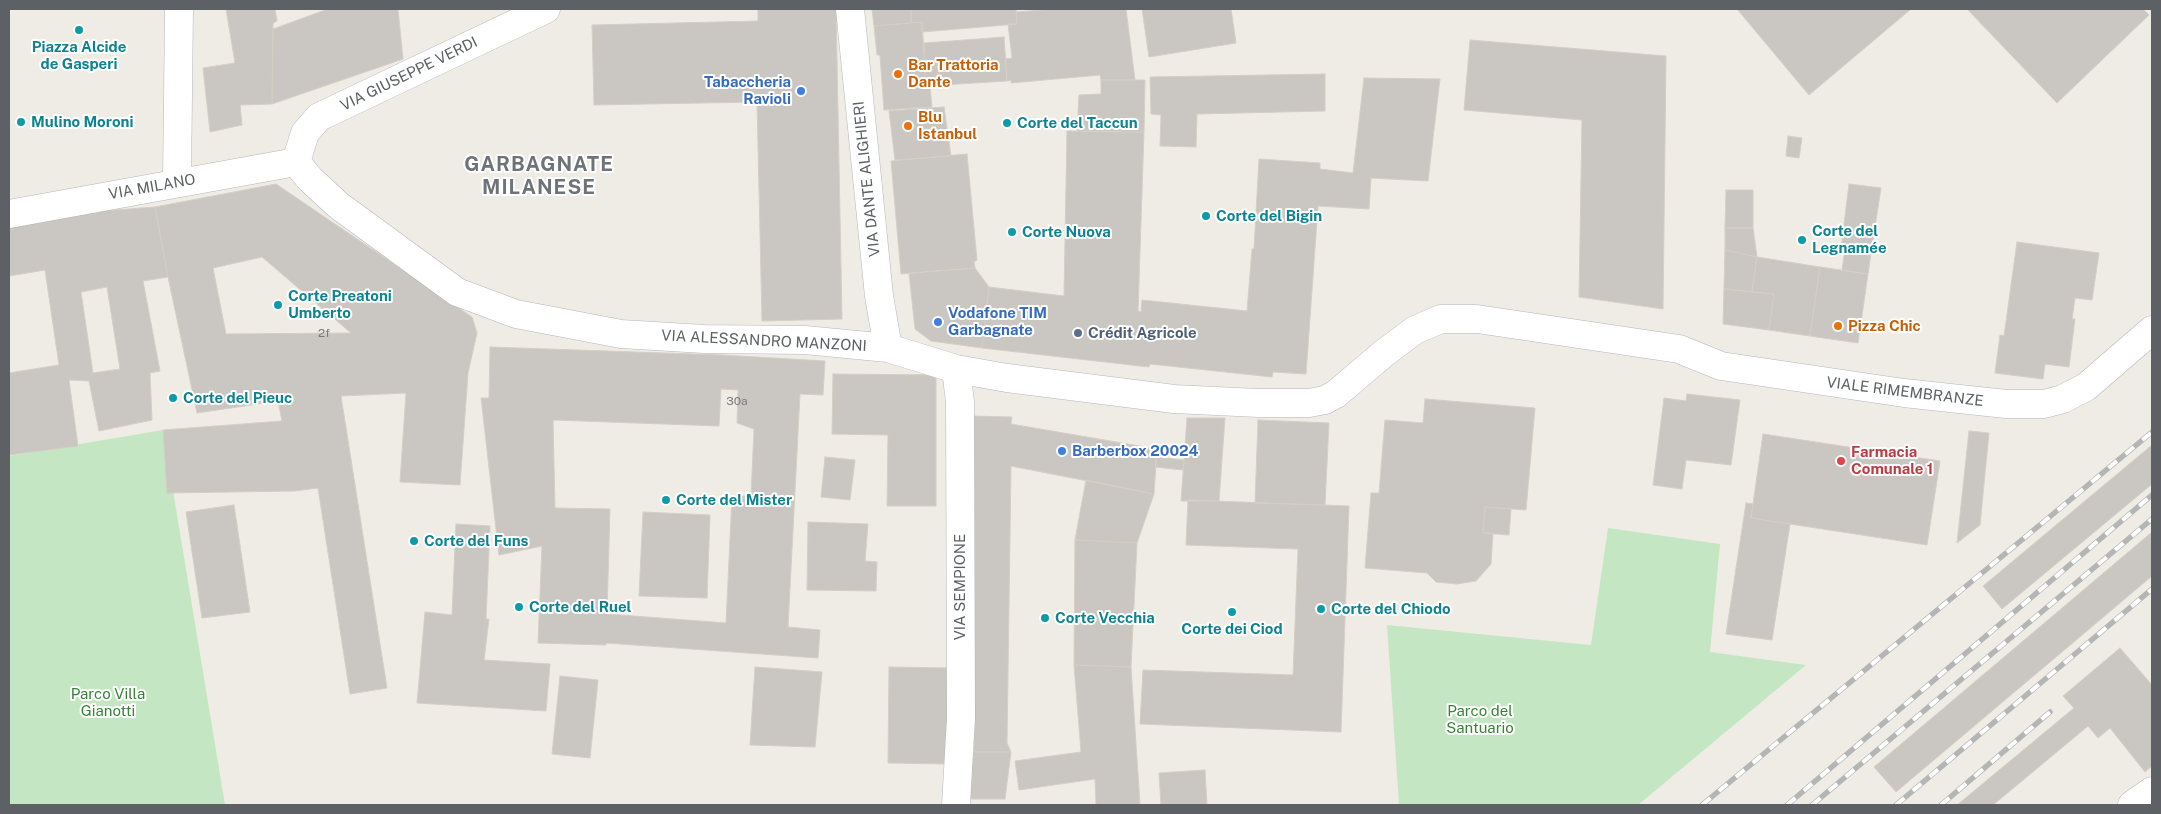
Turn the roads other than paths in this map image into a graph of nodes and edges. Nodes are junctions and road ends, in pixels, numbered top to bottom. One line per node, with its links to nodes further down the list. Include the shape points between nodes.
1 (179, 9): 5 (street)
2 (546, 9): 4 (street, VIA GIUSEPPE VERDI, via 319,117 305,133)
3 (850, 9): 8 (street, VIA DANTE ALIGHIERI, via 878,296)
4 (296, 162): 5 (street, VIA MILANO); 8 (street, VIA ALESSANDRO MANZONI, via 310,180 338,205 457,292 516,314 621,334 805,340)
5 (176, 182): 6 (street, VIA MILANO)
6 (9, 214)
7 (2152, 330): 10 (street, VIALE RIMEMBRANZE, via 2086,386 2064,398 2044,404 2006,404 1731,368 1679,349 1638,341 1477,319 1441,319 1409,335 1336,394)
8 (888, 348): 9 (street, VIA ALESSANDRO MANZONI)
9 (956, 369): 10 (street, VIA ALESSANDRO MANZONI, via 1174,399); 12 (street, VIA SEMPIONE, via 960,402 961,718)
10 (1309, 403)
11 (2152, 791): 13 (street)
12 (956, 805)
13 (2132, 805)

